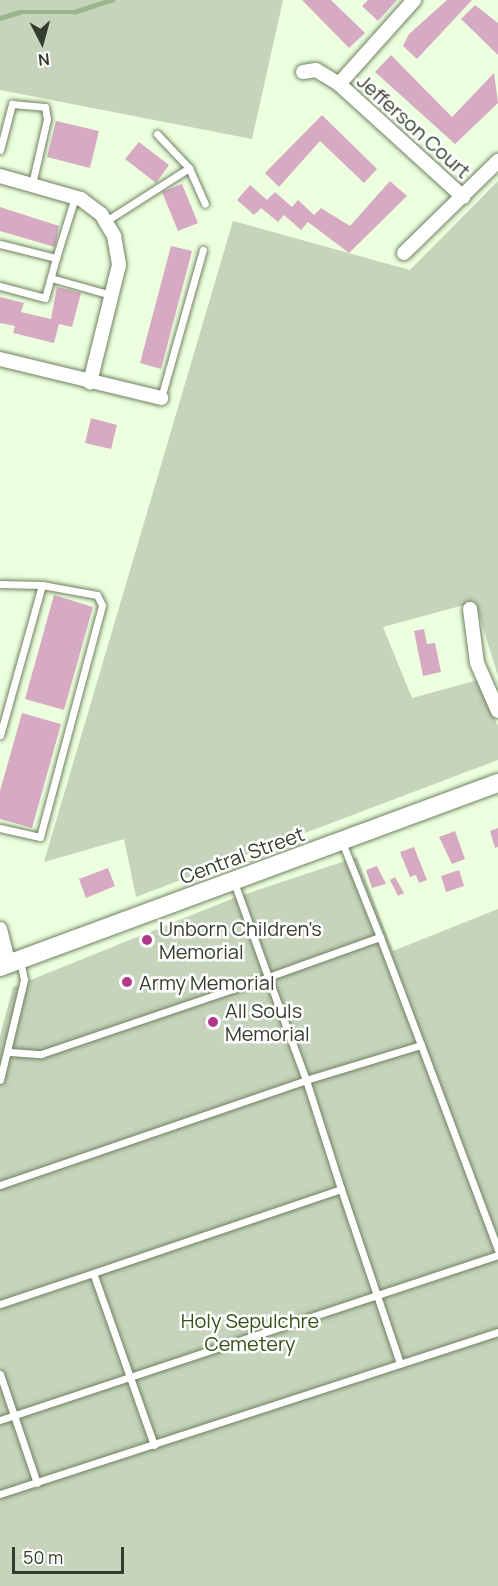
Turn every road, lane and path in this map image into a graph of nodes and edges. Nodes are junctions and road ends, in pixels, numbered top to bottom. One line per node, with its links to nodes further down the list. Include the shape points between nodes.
1 (414, 0): 3 (street)
2 (303, 72): 3 (street, Jefferson Court, via 316,70)
3 (339, 84): 11 (street, Jefferson Court)
4 (157, 134): 7 (lane)
5 (0, 150): 9 (lane, via 12,104 45,107 47,119)
6 (498, 161): 11 (street)
7 (189, 168): 12 (lane); 13 (lane)
8 (0, 176): 9 (street)
9 (32, 184): 10 (street)
10 (75, 197): 13 (street); 17 (lane)
11 (463, 197): 16 (street)
12 (205, 204)
13 (106, 221): 20 (street, via 119,255)
14 (0, 244): 17 (lane)
15 (203, 250): 23 (lane)
16 (404, 253)
17 (56, 258): 18 (lane)
18 (51, 278): 19 (lane, via 45,298); 20 (lane)
19 (0, 286)
20 (111, 295): 22 (street)
21 (0, 359): 22 (street)
22 (90, 382): 23 (street)
23 (161, 398)
24 (0, 584): 25 (lane)
25 (42, 585): 28 (lane); 30 (lane, via 98,595 102,605 40,837)
26 (471, 609): 27 (street, via 477,663)
27 (498, 711)
28 (0, 735)
29 (498, 783): 31 (main road, Central Street)
30 (0, 828)
31 (342, 842): 32 (main road, Central Street); 34 (lane)
32 (234, 882): 35 (main road, Central Street); 36 (lane)
33 (0, 928): 35 (street)
34 (380, 937): 36 (lane); 37 (lane)
35 (10, 963): 38 (lane, via 24,980)
36 (268, 977): 38 (lane, via 41,1054); 40 (lane)
37 (421, 1045): 40 (lane); 43 (lane)
38 (10, 1052): 39 (lane)
39 (0, 1080)
40 (306, 1080): 41 (lane); 42 (lane)
41 (0, 1185)
42 (341, 1189): 45 (lane); 46 (lane)
43 (498, 1250)
44 (498, 1255): 46 (lane)
45 (93, 1273): 47 (lane); 51 (lane)
46 (377, 1296): 49 (lane); 51 (lane)
47 (0, 1304)
48 (498, 1332): 49 (lane)
49 (400, 1363): 54 (lane)
50 (0, 1374): 52 (lane)
51 (130, 1378): 52 (lane); 54 (lane)
52 (14, 1415): 53 (lane); 55 (lane)
53 (0, 1420)
54 (154, 1445): 55 (lane)
55 (38, 1483): 56 (lane)
56 (0, 1494)

